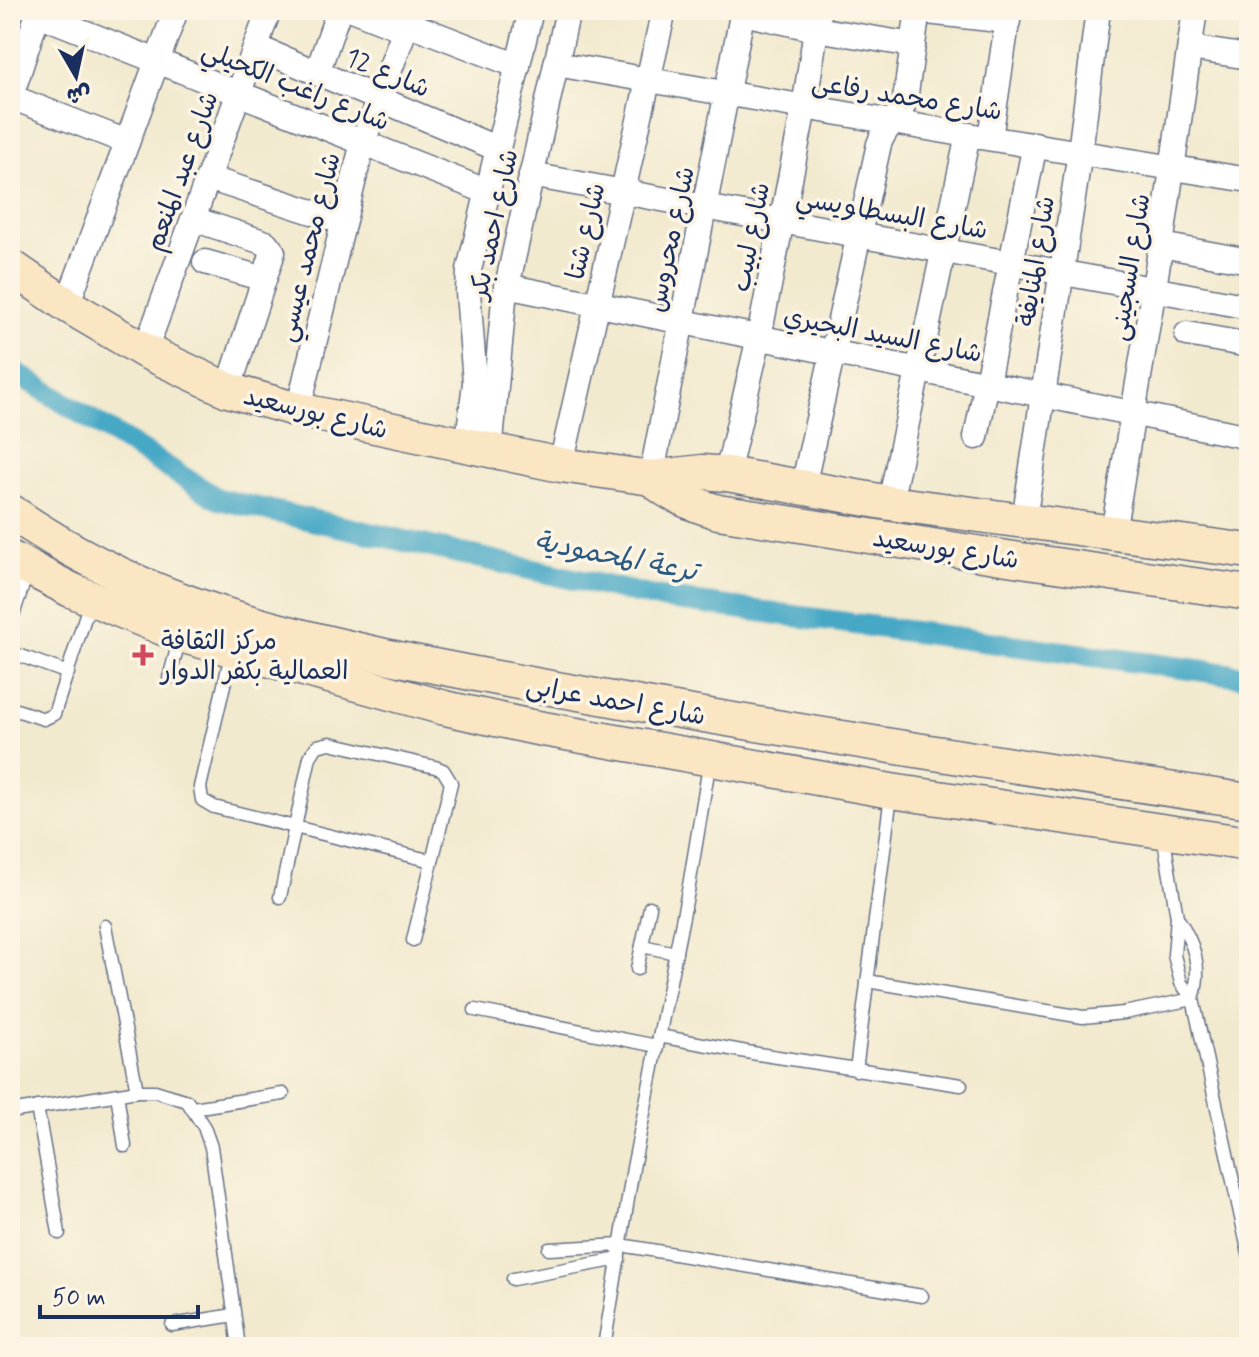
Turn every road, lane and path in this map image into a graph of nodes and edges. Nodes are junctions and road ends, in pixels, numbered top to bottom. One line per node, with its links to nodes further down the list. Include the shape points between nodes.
1 (176, 10): 20 (street)
2 (269, 10): 17 (street, شارع عبد المنعم)
3 (339, 10): 23 (street)
4 (354, 10): 15 (street)
5 (531, 10): 22 (street, شارع احمد بكر)
6 (568, 10): 21 (street, شارع احمد بكر)
7 (664, 10): 24 (street, شارع شتا)
8 (918, 10): 13 (street); 16 (street)
9 (1098, 10): 36 (street, شارع المنايفة)
10 (1195, 10): 18 (street, شارع السجينى)
11 (743, 11): 14 (street); 26 (street, شارع محروس)
12 (39, 12): 20 (street, شارع راغب الكحيلي); 27 (street)
13 (1008, 16): 31 (street)
14 (818, 20): 16 (street); 29 (street, شارع لبيب)
15 (408, 21): 22 (street); 28 (street, شارع محمد عيسي)
16 (913, 45): 30 (street, via 905,100)
17 (256, 47): 23 (street, شارع 12); 25 (street, شارع عبد المنعم)
18 (1190, 48): 19 (street); 37 (street, شارع السجينى)
19 (1249, 57)
20 (158, 60): 25 (street, شارع راغب الكحيلي); 32 (street)
21 (556, 64): 24 (street, شارع محمد رفاعى); 38 (street, شارع احمد بكر)
22 (518, 66): 35 (street, شارع احمد بكر)
23 (317, 73): 28 (street, شارع 12)
24 (648, 80): 26 (street, شارع محمد رفاعى); 42 (street, شارع شتا)
25 (240, 92): 33 (street, شارع راغب الكحيلي); 40 (street, شارع عبد المنعم)
26 (728, 93): 29 (street, شارع محمد رفاعى); 43 (street, شارع محروس)
27 (10, 98): 32 (street)
28 (379, 99): 33 (street, شارع محمد عيسي); 35 (street, شارع 12)
29 (804, 108): 30 (street, شارع محمد رفاعى); 46 (street, شارع لبيب)
30 (890, 122): 31 (street, شارع محمد رفاعى); 47 (street, via 879,144)
31 (979, 137): 34 (street, شارع محمد رفاعى); 49 (street)
32 (127, 142): 60 (street)
33 (363, 142): 41 (street, شارع راغب الكحيلي); 45 (street, شارع محمد عيسي)
34 (1035, 144): 36 (street, شارع محمد رفاعى); 52 (street)
35 (498, 149): 41 (street, شارع احمد بكر)
36 (1080, 152): 37 (street, شارع محمد رفاعى); 54 (street, شارع المنايفة)
37 (1173, 168): 39 (street, شارع محمد رفاعى); 48 (street, شارع السجينى)
38 (531, 175): 42 (street, شارع البسطاويسي); 57 (street, شارع احمد بكر)
39 (1248, 175)
40 (208, 178): 44 (street, شارع عبد المنعم); 45 (street)
41 (488, 192): 58 (street, شارع احمد بكر, via 469,270)
42 (623, 192): 43 (street, شارع البسطاويسي); 59 (street, شارع شتا)
43 (705, 207): 46 (street, شارع البسطاويسي); 62 (street, شارع محروس)
44 (193, 219): 55 (street, via 266,243 273,252); 68 (street, شارع عبد المنعم)
45 (343, 222): 74 (street, شارع محمد عيسي)
46 (781, 222): 47 (street, شارع البسطاويسي); 66 (street, شارع لبيب)
47 (859, 236): 49 (street, شارع البسطاويسي); 69 (street)
48 (1161, 245): 50 (street); 56 (street, شارع السجينى)
49 (943, 252): 52 (street, شارع البسطاويسي); 70 (street)
50 (1249, 261)
51 (205, 262): 55 (street)
52 (1011, 263): 54 (street, شارع البسطاويسي); 71 (street)
53 (10, 266): 60 (main road, شارع بورسعيد)
54 (1061, 272): 56 (street, شارع البسطاويسي); 73 (street, شارع المنايفة)
55 (264, 279): 72 (street)
56 (1154, 289): 61 (street, شارع البسطاويسي); 75 (street, شارع السجينى)
57 (505, 293): 58 (street, شارع السيد البحيري); 59 (street, شارع السيد البحيري); 64 (street, شارع احمد بكر)
58 (469, 300): 63 (street, شارع احمد بكر)
59 (596, 304): 62 (street, شارع السيد البحيري); 79 (street, شارع شتا)
60 (67, 305): 68 (main road, شارع بورسعيد)
61 (1244, 306)
62 (681, 322): 66 (street, شارع السيد البحيري); 81 (street, شارع محروس)
63 (473, 328): 64 (street); 78 (street, شارع احمد بكر)
64 (501, 328): 78 (street, شارع احمد بكر)
65 (1187, 334): 67 (street)
66 (759, 337): 69 (street, شارع السيد البحيري); 80 (street, شارع لبيب)
67 (1249, 345)
68 (145, 351): 72 (main road, شارع بورسعيد)
69 (834, 354): 70 (street, شارع السيد البحيري); 82 (street)
70 (918, 371): 71 (street, شارع السيد البحيري); 83 (street)
71 (987, 383): 73 (street, شارع السيد البحيري); 76 (street)
72 (228, 390): 74 (main road, شارع بورسعيد)
73 (1042, 395): 75 (street, شارع السيد البحيري); 85 (street, شارع المنايفة)
74 (298, 410): 78 (main road, شارع بورسعيد)
75 (1133, 413): 77 (street, شارع السيد البحيري); 86 (street, شارع السجينى)
76 (976, 437)
77 (1249, 437)
78 (478, 450): 79 (main road, شارع بورسعيد)
79 (561, 465): 81 (main road, شارع بورسعيد)
80 (727, 474): 81 (main road, شارع بورسعيد); 82 (main road, شارع بورسعيد)
81 (651, 478): 89 (main road, شارع بورسعيد, via 689,503 718,512)
82 (803, 487): 83 (main road, شارع بورسعيد)
83 (890, 503): 85 (main road, شارع بورسعيد)
84 (10, 511): 100 (main road, شارع احمد عرابى, via 52,540 157,592 326,643 489,678 953,758)
85 (1024, 520): 86 (main road, شارع بورسعيد)
86 (1113, 533): 87 (main road, شارع بورسعيد)
87 (1248, 544)
88 (19, 564): 90 (main road, شارع احمد عرابى); 91 (lane)
89 (1249, 593)
90 (91, 599): 92 (main road, شارع احمد عرابى); 95 (lane)
91 (10, 624)
92 (180, 635): 93 (main road, شارع احمد عرابى); 96 (lane)
93 (232, 651): 98 (main road, شارع احمد عرابى, via 459,711); 101 (lane, via 199,794 214,807)
94 (10, 652): 95 (lane)
95 (68, 673): 97 (lane, via 52,717)
96 (169, 678)
97 (10, 708)
98 (710, 759): 99 (main road, شارع احمد عرابى); 111 (lane)
99 (891, 791): 102 (main road, شارع احمد عرابى); 113 (lane)
100 (1249, 801)
101 (295, 827): 104 (lane); 104 (lane, via 317,746 330,743 435,767 451,783); 105 (lane)
102 (1163, 831): 103 (main road, شارع احمد عرابى); 107 (lane)
103 (1249, 844)
104 (432, 861): 109 (lane)
105 (280, 897)
106 (650, 907): 110 (lane)
107 (1177, 917): 114 (lane, via 1174,955); 114 (lane, via 1195,950)
108 (105, 926): 119 (lane)
109 (413, 940)
110 (642, 946): 111 (lane); 112 (lane)
111 (676, 953): 116 (lane)
112 (637, 969)
113 (867, 981): 114 (lane, via 1083,1017); 117 (lane)
114 (1193, 999): 129 (lane)
115 (475, 1010): 116 (lane)
116 (658, 1041): 117 (lane); 127 (lane)
117 (856, 1070): 118 (lane)
118 (961, 1085)
119 (137, 1091): 120 (lane); 123 (lane, via 174,1096)
120 (117, 1094): 122 (lane); 125 (lane)
121 (283, 1094): 123 (lane)
122 (37, 1107): 124 (lane); 126 (lane)
123 (193, 1108): 133 (lane, via 211,1147)
124 (10, 1112)
125 (125, 1146)
126 (59, 1233)
127 (621, 1245): 128 (lane); 130 (lane); 132 (lane)
128 (549, 1249)
129 (1249, 1254)
130 (619, 1259): 131 (lane); 136 (lane)
131 (513, 1279)
132 (922, 1296)
133 (234, 1315): 134 (lane); 135 (lane)
134 (172, 1325)
135 (239, 1347)
136 (604, 1347)

